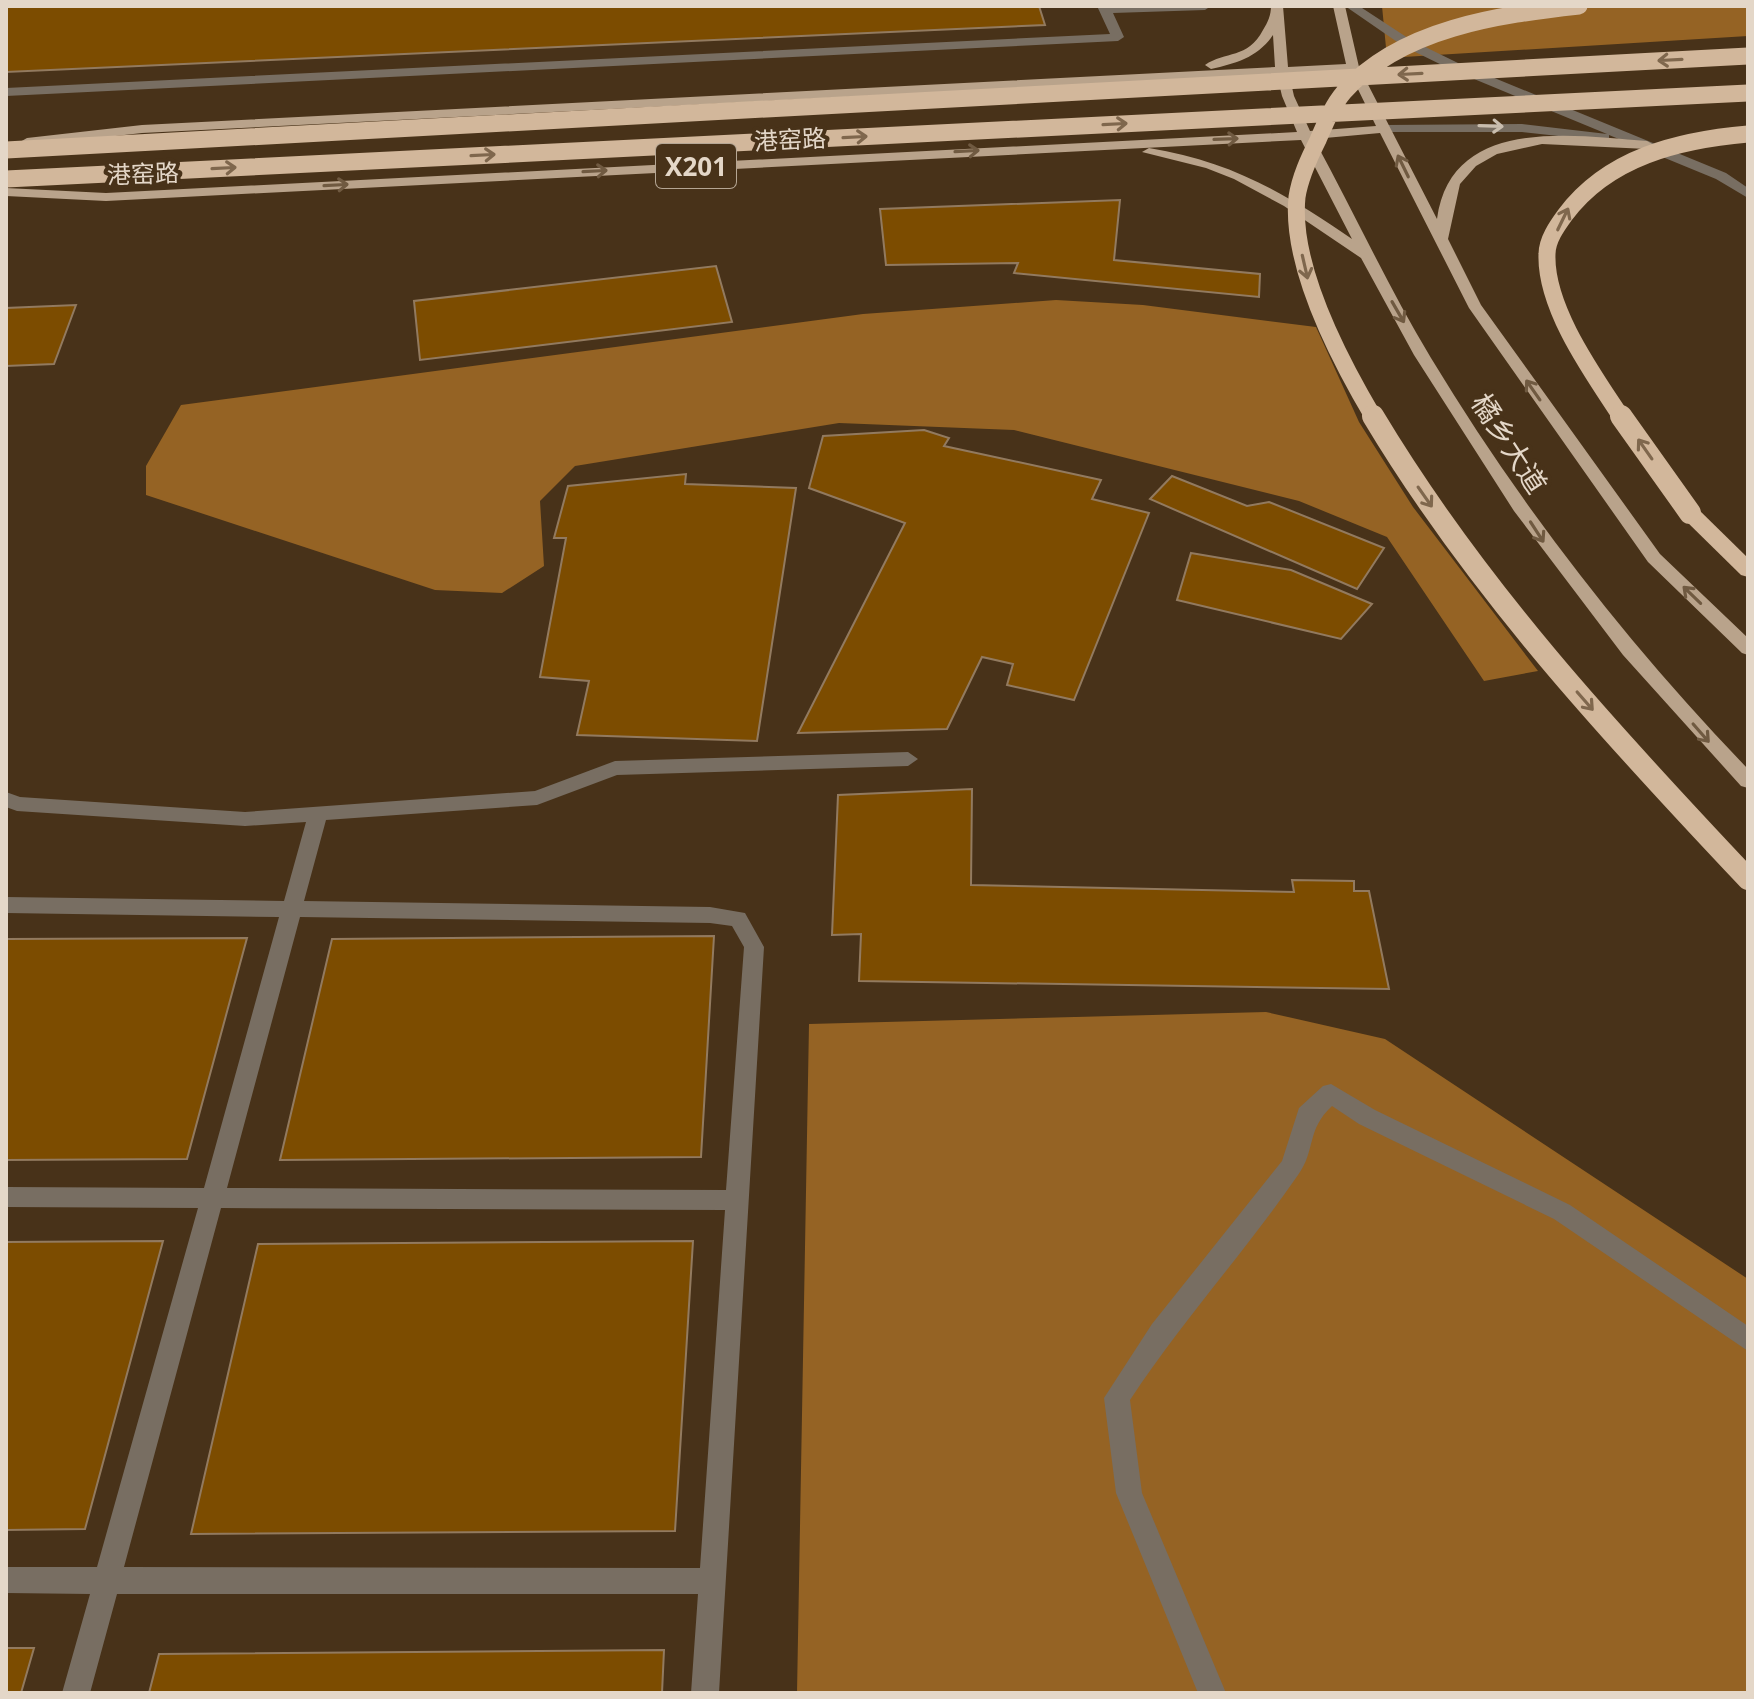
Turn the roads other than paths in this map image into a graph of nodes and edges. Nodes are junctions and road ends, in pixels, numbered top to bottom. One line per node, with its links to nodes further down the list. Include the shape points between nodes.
1 (1205, 6): 5 (street)
2 (1339, 6): 8 (main road, 橘乡大道)
3 (1351, 6): 18 (street, via 1454,66)
4 (1579, 6): 31 (highway, one-way to 31, bridge, via 1501,18 1438,36 1387,58 1344,92 1310,154 1296,199 1299,241 1310,286 1380,433 1491,591 1638,762)
5 (1104, 8): 11 (street, via 1118,37)
6 (1277, 9): 9 (main road, 橘乡大道); 10 (main road, via 1266,40 1230,61)
7 (1748, 56): 19 (highway, one-way to 19, bridge)
8 (1353, 67): 9 (main road, 港窑路 / X201); 13 (main road, 橘乡大道)
9 (1282, 71): 10 (main road, 港窑路 / X201); 15 (main road, 橘乡大道)
10 (1092, 81): 16 (main road, 港窑路 / X201, via 142,129)
11 (6, 92)
12 (1748, 93): 20 (highway, one-way to 12, bridge)
13 (1385, 129): 15 (main road, 港窑路 / X201); 18 (street, one-way to 18, via 1558,129); 23 (main road, 橘乡大道, one-way to 13)
14 (1748, 134): 25 (highway, one-way to 14, bridge, via 1690,513 1586,362 1555,301 1547,252 1569,207 1610,169 1680,144)
15 (1303, 136): 17 (main road, 港窑路 / X201, one-way to 15); 24 (main road, 橘乡大道)
16 (6, 144)
17 (1085, 145): 21 (main road, 港窑路 / X201, one-way to 17, via 106,197); 24 (main road, via 1189,157 1247,178)
18 (1647, 145): 22 (street, via 1721,176); 23 (main road, via 1567,140 1510,144 1476,158 1452,184)
19 (6, 150)
20 (6, 179)
21 (6, 192)
22 (1748, 194)
23 (1442, 237): 26 (main road, 橘乡大道, one-way to 23, via 1654,558 1474,305)
24 (1366, 255): 28 (main road, 橘乡大道, one-way to 28, via 1465,423 1559,566 1708,742)
25 (1748, 570)
26 (1748, 649)
27 (908, 759): 30 (street, via 615,768 537,798)
28 (1748, 781)
29 (6, 799): 30 (street, via 17,804 245,819)
30 (318, 814): 33 (street)
31 (1748, 879)
32 (6, 905): 33 (street)
33 (292, 908): 35 (street); 36 (street, via 738,919 754,947)
34 (6, 1197): 35 (street)
35 (212, 1198): 36 (street); 39 (street)
36 (738, 1200): 40 (street)
37 (1748, 1340): 43 (street, via 1562,1212 1367,1117 1331,1093 1307,1115 1292,1166 1161,1332 1117,1398 1129,1493)
38 (6, 1580): 39 (street)
39 (107, 1580): 40 (street); 41 (street)
40 (712, 1581): 42 (street)
41 (76, 1693)
42 (705, 1693)
43 (1212, 1693)

